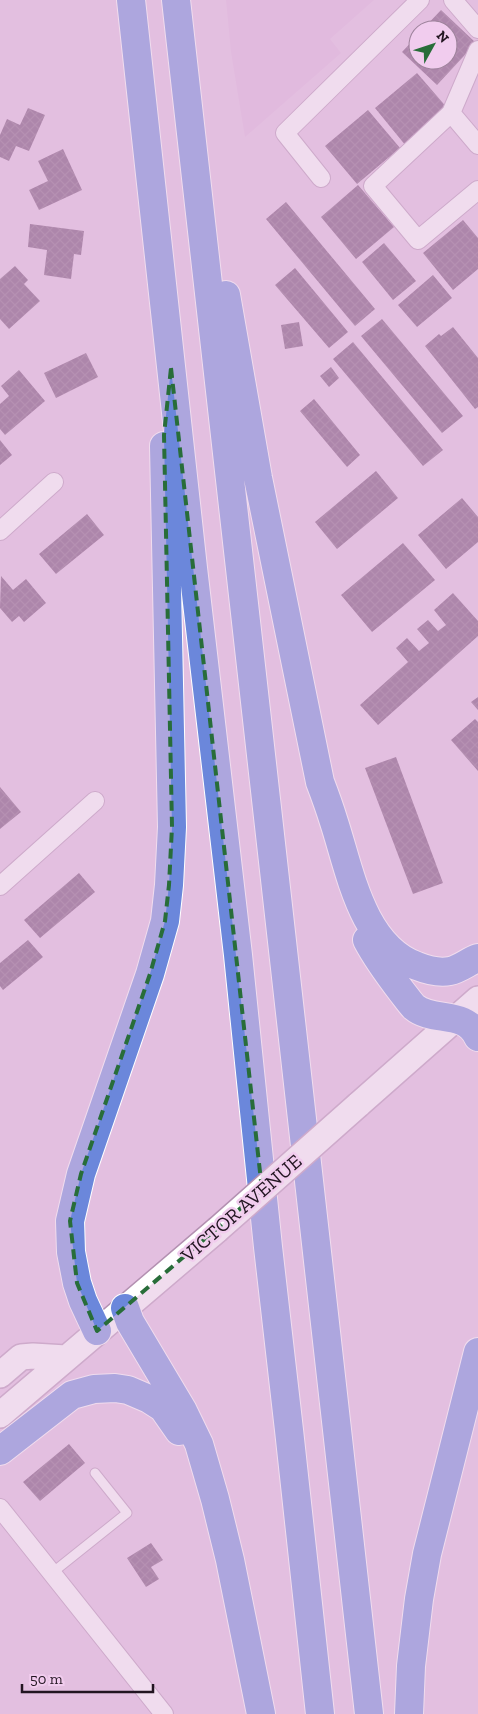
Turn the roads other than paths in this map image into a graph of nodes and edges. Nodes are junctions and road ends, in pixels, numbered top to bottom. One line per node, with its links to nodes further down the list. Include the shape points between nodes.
1 (131, 0): 12 (highway)
2 (176, 0): 11 (highway)
3 (420, 0): 9 (street, via 285,133)
4 (453, 0): 5 (street)
5 (478, 29)
6 (478, 50): 7 (street)
7 (452, 113): 8 (street); 10 (street, via 373,186 418,240)
8 (478, 145)
9 (321, 178)
10 (478, 190)
11 (198, 199): 15 (highway, via 217,243 258,478); 36 (highway)
12 (171, 368): 23 (highway, via 164,435 172,828 169,885 165,920 150,974 81,1174 70,1221 77,1283); 35 (highway)
13 (54, 482): 14 (street)
14 (0, 531)
15 (320, 782): 18 (highway, via 355,890 384,944 404,960 427,970 451,971); 20 (highway, via 325,826 339,878 372,949 416,1008)
16 (95, 801): 17 (street)
17 (0, 886)
18 (478, 958)
19 (478, 999): 20 (main road, VICTOR AVENUE)
20 (456, 1018): 21 (highway, via 469,1025); 22 (main road, VICTOR AVENUE, bridge)
21 (478, 1037)
22 (125, 1308): 23 (main road, VICTOR AVENUE); 30 (highway, via 199,1444)
23 (97, 1331): 25 (main road, VICTOR AVENUE)
24 (478, 1352): 37 (highway, via 427,1554 411,1666)
25 (66, 1358): 26 (main road, via 21,1357); 27 (main road, VICTOR AVENUE)
26 (0, 1375)
27 (0, 1415)
28 (0, 1451): 30 (highway, via 72,1395 94,1389 128,1390 163,1408)
29 (95, 1473): 32 (lane, via 126,1513)
30 (216, 1499): 34 (highway)
31 (0, 1508): 32 (street)
32 (52, 1573): 33 (street)
33 (164, 1714)
34 (261, 1714)
35 (320, 1714)
36 (369, 1714)
37 (409, 1714)

